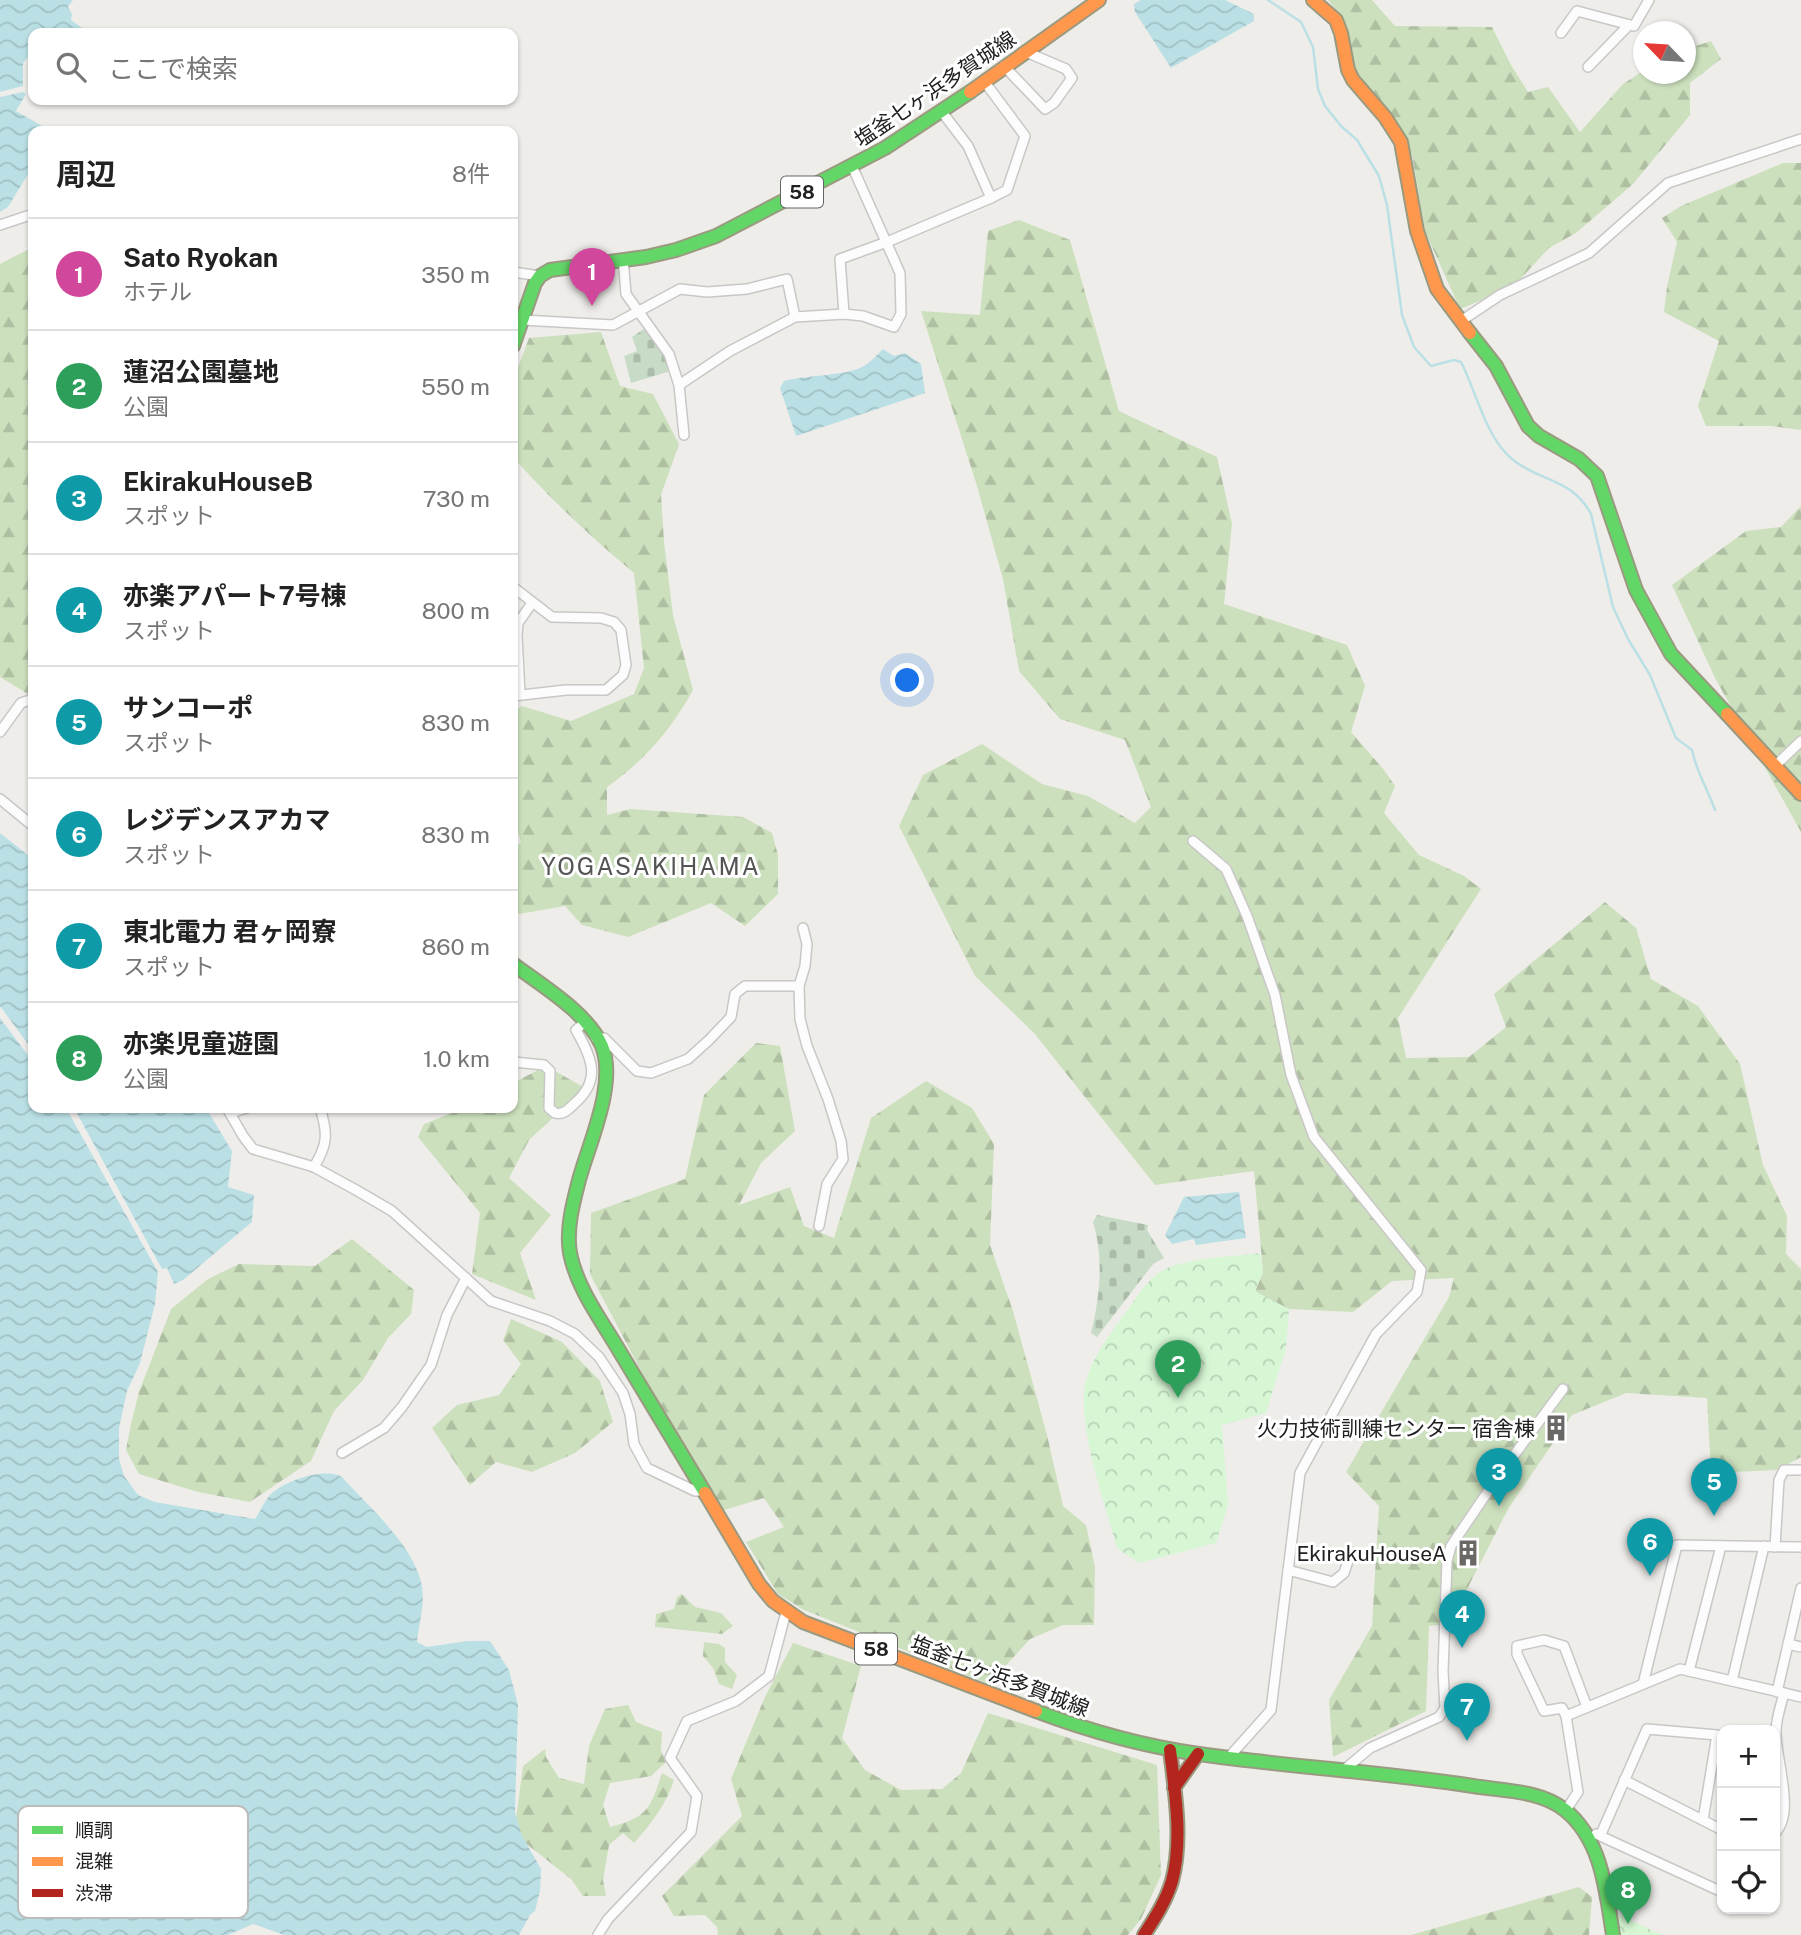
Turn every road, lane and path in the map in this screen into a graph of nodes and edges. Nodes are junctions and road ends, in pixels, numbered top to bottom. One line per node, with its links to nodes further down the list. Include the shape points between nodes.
1 (1099, 0): 6 (main road, 塩釜七ヶ浜多賀城線 / 58)
2 (1313, 0): 24 (main road, via 1336,20 1353,80 1401,142 1424,256 1437,289)
3 (1649, 0): 4 (street, via 1634,26)
4 (1629, 25): 5 (street, via 1577,10); 8 (street)
5 (1561, 33)
6 (1026, 52): 7 (main road, 塩釜七ヶ浜多賀城線 / 58); 7 (street, via 1066,69 1072,78 1045,109)
7 (1004, 66): 9 (main road, 塩釜七ヶ浜多賀城線 / 58)
8 (1588, 67)
9 (984, 81): 10 (main road, 塩釜七ヶ浜多賀城線 / 58); 13 (street, via 1025,136 1007,190)
10 (942, 112): 12 (main road, 塩釜七ヶ浜多賀城線 / 58); 13 (street, via 968,146)
11 (1801, 139): 24 (street, via 1668,183 1588,253 1500,295)
12 (852, 166): 16 (street); 17 (main road, 塩釜七ヶ浜多賀城線 / 58, via 716,236 676,250)
13 (991, 198): 16 (street)
14 (28, 216): 15 (street)
15 (0, 225)
16 (887, 243): 21 (street, via 840,258); 21 (street, via 901,285 901,314 894,327)
17 (623, 259): 19 (main road, 塩釜七ヶ浜多賀城線 / 58, via 550,270); 20 (street, via 626,294)
18 (518, 273): 19 (street)
19 (540, 276): 23 (main road)
20 (637, 312): 22 (street, via 680,289 719,292 787,279); 23 (street, via 613,325); 26 (street, via 669,354)
21 (844, 314): 22 (street)
22 (795, 317): 26 (street, via 730,351)
23 (522, 320): 25 (main road)
24 (1461, 321): 35 (main road, via 1496,366 1528,426 1579,459 1597,477 1636,590 1664,645)
25 (518, 332)
26 (679, 385): 27 (street)
27 (684, 435)
28 (518, 591): 29 (street)
29 (532, 604): 30 (street); 31 (street, via 552,617 614,622 621,629 626,665 624,675 606,690)
30 (518, 629)
31 (518, 695)
32 (28, 701): 33 (street, via 21,703)
33 (0, 732)
34 (1801, 741): 35 (street)
35 (1775, 766): 36 (main road)
36 (1801, 794)
37 (0, 799): 38 (street)
38 (28, 822)
39 (1193, 841): 60 (street, via 1226,869 1247,916 1275,995 1291,1075 1314,1138 1421,1270 1418,1292 1376,1334 1300,1473)
40 (803, 928): 42 (street, via 807,944)
41 (518, 968): 43 (main road, 塩釜七ヶ浜多賀城線 / 58)
42 (799, 986): 44 (street, via 746,986 735,994 731,1017 709,1040 688,1059 650,1073 637,1071 604,1038); 49 (street, via 800,1019 843,1159 827,1184)
43 (585, 1022): 44 (main road, 塩釜七ヶ浜多賀城線 / 58); 45 (street, via 576,1030 587,1049 592,1080 564,1112 555,1114 549,1108 550,1071 544,1065)
44 (596, 1038): 54 (main road, 塩釜七ヶ浜多賀城線 / 58, via 605,1060 604,1086 573,1199 571,1255 589,1300)
45 (518, 1062)
46 (231, 1113): 48 (street, via 253,1149)
47 (321, 1113): 48 (street, via 325,1149)
48 (314, 1167): 50 (street, via 392,1211)
49 (818, 1226)
50 (466, 1278): 52 (street, via 447,1315 431,1365 402,1407 384,1428); 54 (street, via 491,1301 562,1326 588,1345 624,1393 634,1444 647,1468)
51 (1563, 1389): 75 (street, via 1451,1546 1445,1708 1439,1717 1370,1748)
52 (342, 1453)
53 (1801, 1470): 57 (street, via 1784,1470 1779,1480)
54 (702, 1491): 62 (main road, 塩釜七ヶ浜多賀城線 / 58, via 759,1584)
55 (1721, 1546): 56 (street); 65 (street); 67 (street, via 1677,1545)
56 (1764, 1546): 57 (street); 66 (street)
57 (1775, 1547): 58 (street)
58 (1801, 1547)
59 (1351, 1552): 60 (street, via 1344,1573 1333,1582)
60 (1288, 1570): 74 (street, via 1271,1710)
61 (1801, 1588): 63 (street)
62 (786, 1612): 72 (main road, 塩釜七ヶ浜多賀城線 / 58, via 1069,1723 1120,1741); 85 (street, via 769,1676 736,1701 687,1721 670,1758 697,1796 691,1832)
63 (1788, 1644): 64 (street); 68 (street)
64 (1801, 1647)
65 (1689, 1671): 66 (street); 67 (street, via 1679,1669)
66 (1731, 1681): 68 (street)
67 (1643, 1684): 70 (street)
68 (1780, 1693): 69 (street); 81 (street, via 1776,1731 1784,1807)
69 (1801, 1697)
70 (1587, 1707): 71 (street); 71 (street, via 1564,1646 1545,1640 1517,1646 1544,1711 1562,1708)
71 (1566, 1716): 78 (street, via 1578,1792)
72 (1170, 1750): 73 (main road, 塩釜七ヶ浜多賀城線 / 58); 77 (main road)
73 (1198, 1754): 74 (main road, 塩釜七ヶ浜多賀城線 / 58); 77 (main road)
74 (1230, 1756): 75 (main road, 塩釜七ヶ浜多賀城線 / 58)
75 (1345, 1769): 78 (main road, 塩釜七ヶ浜多賀城線 / 58, via 1531,1793)
76 (1624, 1780): 79 (street); 79 (street, via 1647,1729 1717,1735); 83 (street)
77 (1174, 1788): 86 (main road, via 1172,1878)
78 (1566, 1810): 82 (main road, 塩釜七ヶ浜多賀城線 / 58)
79 (1703, 1820): 80 (street)
80 (1717, 1827)
81 (1780, 1828)
82 (1587, 1833): 83 (street); 87 (main road, 塩釜七ヶ浜多賀城線 / 58, via 1600,1863)
83 (1601, 1834): 84 (street)
84 (1717, 1890)
85 (598, 1935)
86 (1144, 1935)
87 (1613, 1935)

